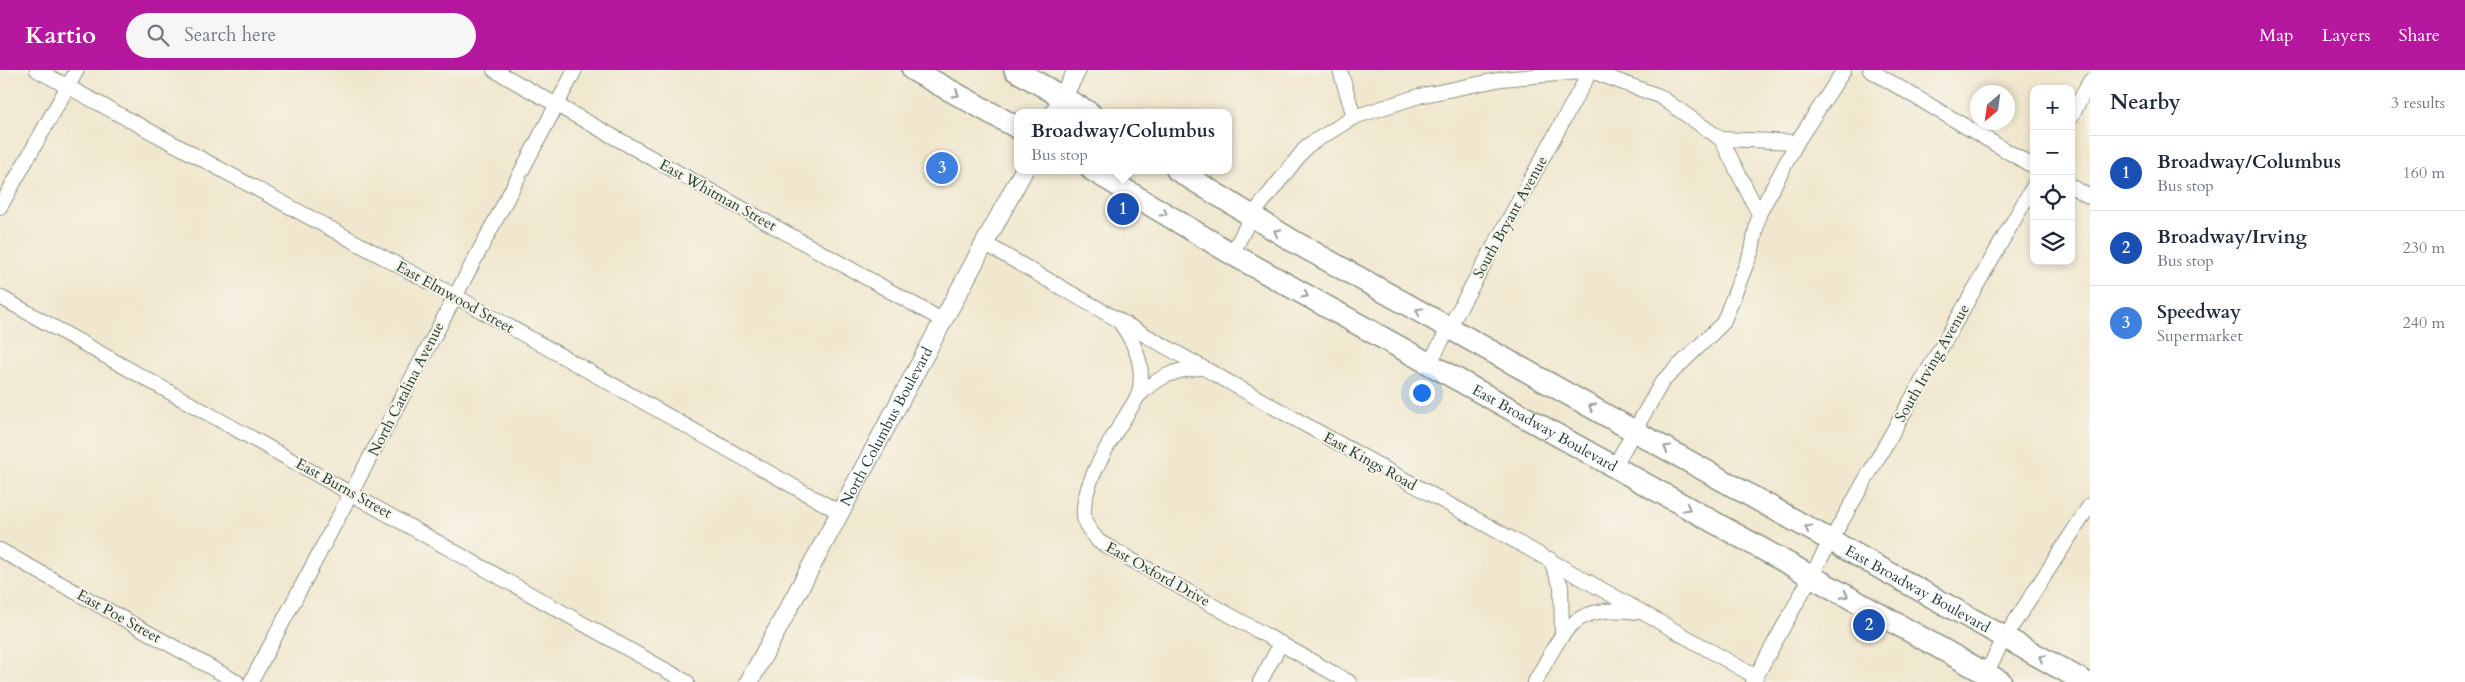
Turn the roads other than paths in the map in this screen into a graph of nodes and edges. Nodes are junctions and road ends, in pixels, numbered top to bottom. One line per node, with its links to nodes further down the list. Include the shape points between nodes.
1 (37, 70): 13 (street, East Elmwood Street)
2 (77, 70): 13 (street)
3 (494, 70): 15 (street, East Whitman Street)
4 (575, 70): 15 (street, North Catalina Avenue)
5 (914, 70): 19 (main road, one-way to 19)
6 (1014, 70): 14 (main road)
7 (1077, 70): 14 (street)
8 (1340, 70): 18 (street)
9 (1844, 70): 21 (street)
10 (1870, 70): 22 (street)
11 (1591, 71): 18 (street, via 1506,78 1419,96); 20 (street, via 1659,96); 40 (street, South Bryant Avenue)
12 (2090, 81): 17 (street)
13 (68, 87): 31 (street); 36 (street, East Elmwood Street)
14 (1058, 105): 16 (main road)
15 (557, 106): 36 (street, North Catalina Avenue); 38 (street, East Whitman Street)
16 (1074, 109)
17 (2075, 109)
18 (1354, 117): 33 (street, via 1307,146)
19 (1014, 126)
20 (1721, 139): 21 (street); 32 (street)
21 (1797, 142): 32 (street)
22 (2030, 160)
23 (2030, 164): 27 (street, via 2027,172)
24 (1022, 174): 34 (street, North Columbus Boulevard)
25 (1099, 174): 35 (main road, East Broadway Boulevard, one-way to 35)
26 (1183, 174): 33 (main road, East Broadway Boulevard)
27 (2030, 177)
28 (2075, 188): 30 (street)
29 (2030, 191): 49 (street, South Irving Avenue)
30 (2090, 197)
31 (0, 207)
32 (1759, 214): 44 (street, via 1752,250 1723,323 1662,382)
33 (1250, 217): 35 (street); 40 (main road, East Broadway Boulevard, one-way to 33)
34 (984, 244): 38 (street, North Columbus Boulevard); 39 (street, East Kings Road)
35 (1232, 254): 41 (main road, East Broadway Boulevard, one-way to 41)
36 (455, 296): 46 (street, North Catalina Avenue); 48 (street, East Elmwood Street)
37 (0, 297): 46 (street, East Burns Street)
38 (942, 320): 48 (street, North Columbus Boulevard)
39 (1120, 322): 42 (street, East Kings Road); 43 (street, East Oxford Drive, via 1139,355 1141,385)
40 (1449, 327): 41 (street, South Bryant Avenue); 44 (main road, East Broadway Boulevard, one-way to 40)
41 (1429, 364): 45 (main road, East Broadway Boulevard)
42 (1201, 368): 43 (street, via 1179,370 1153,382); 51 (street, East Kings Road)
43 (1138, 396): 56 (street, East Oxford Drive, via 1094,474 1086,497 1086,523 1098,541)
44 (1634, 430): 45 (street); 49 (main road, East Broadway Boulevard, one-way to 44)
45 (1614, 467): 52 (main road, East Broadway Boulevard, one-way to 52)
46 (353, 493): 60 (street, North Catalina Avenue); 61 (street, East Burns Street)
47 (2090, 504): 55 (street)
48 (839, 512): 62 (street, North Columbus Boulevard)
49 (1831, 540): 52 (street, South Irving Avenue); 55 (main road, East Broadway Boulevard)
50 (0, 550): 59 (street, East Poe Street)
51 (1550, 559): 53 (street, East Kings Road); 54 (street, via 1561,586)
52 (1811, 577): 57 (main road, East Broadway Boulevard, one-way to 57); 58 (street, South Irving Avenue)
53 (1644, 612): 54 (street, via 1598,610 1573,621); 58 (street, East Kings Road)
54 (1562, 633): 65 (street)
55 (2005, 637): 57 (street); 66 (main road, East Broadway Boulevard, one-way to 55)
56 (1281, 643): 63 (street); 64 (street, East Oxford Drive)
57 (1993, 678)
58 (1755, 680)
59 (237, 682)
60 (251, 682)
61 (687, 682)
62 (749, 682)
63 (1260, 682)
64 (1349, 682)
65 (1535, 682)
66 (2085, 682)

